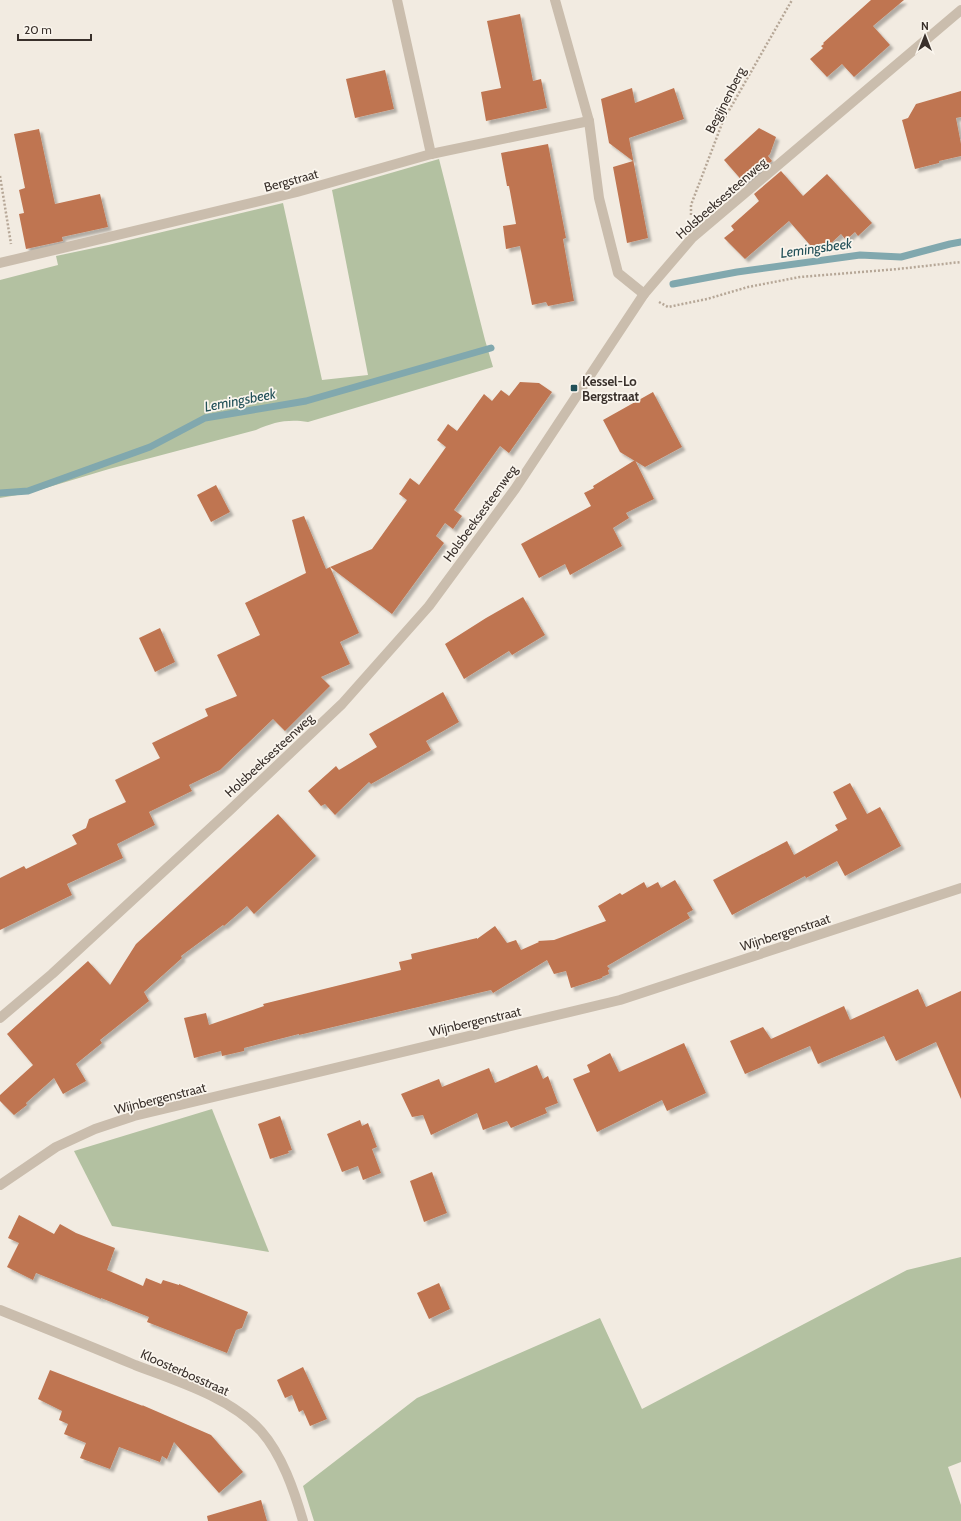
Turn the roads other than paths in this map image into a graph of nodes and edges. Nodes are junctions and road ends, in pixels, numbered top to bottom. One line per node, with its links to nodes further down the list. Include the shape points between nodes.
1 (397, 0): 5 (street)
2 (555, 0): 4 (street)
3 (961, 10): 7 (street, Holsbeeksesteenweg, via 692,238)
4 (588, 121): 5 (street, Bergstraat); 7 (street, via 599,198 618,273)
5 (431, 154): 6 (street, Bergstraat, via 297,192)
6 (0, 263)
7 (644, 294): 9 (street, Holsbeeksesteenweg, via 514,488 429,606 346,700 52,974)
8 (961, 888): 10 (street, Wijnbergenstraat, via 620,1000 134,1116 95,1129 56,1147)
9 (0, 1018)
10 (0, 1185)
11 (0, 1310): 12 (street, Kloosterbosstraat, via 212,1396 245,1416 274,1447)
12 (303, 1521)

